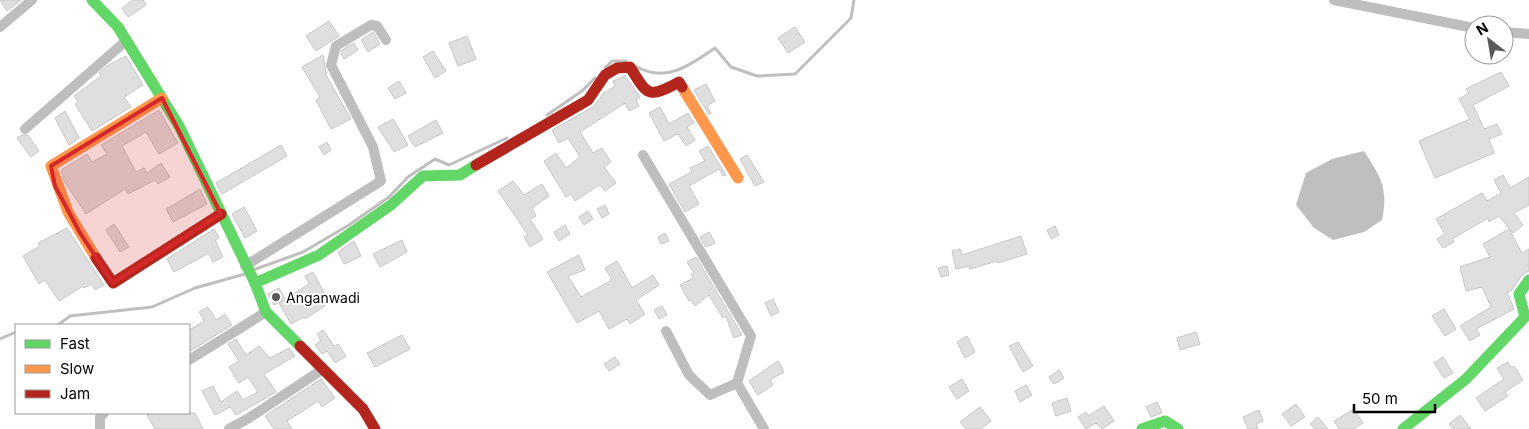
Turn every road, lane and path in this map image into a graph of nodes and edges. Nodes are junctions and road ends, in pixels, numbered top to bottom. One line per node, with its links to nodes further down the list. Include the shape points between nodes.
1 (32, 0): 5 (street)
2 (92, 0): 8 (street)
3 (1334, 0): 4 (street)
4 (1464, 26)
5 (0, 27)
6 (1514, 33): 7 (street)
7 (1529, 34)
8 (127, 40): 10 (street); 11 (street)
9 (386, 40): 15 (street, via 377,26 371,25 336,46 331,65 373,147 381,181)
10 (162, 98): 14 (street); 14 (street, via 51,166 55,186 80,233 113,283)
11 (25, 129)
12 (643, 155): 22 (street, via 751,336)
13 (738, 178): 15 (street, via 679,82 651,93 645,91 630,67 617,68 605,75 588,100 460,175 423,176 391,205 327,250)
14 (221, 214): 15 (street)
15 (250, 275): 17 (street)
16 (1529, 280): 18 (street, via 1519,294)
17 (266, 312): 20 (street); 21 (street)
18 (1527, 321): 30 (street, via 1466,379)
19 (666, 331): 22 (street, via 689,375 710,395)
20 (190, 359)
21 (323, 369): 25 (street); 26 (street, via 363,409)
22 (737, 383): 27 (street)
23 (103, 414): 24 (street)
24 (100, 429)
25 (229, 429)
26 (375, 429)
27 (764, 429)
28 (1142, 429): 29 (street, via 1165,421)
29 (1178, 429)
30 (1403, 429)

